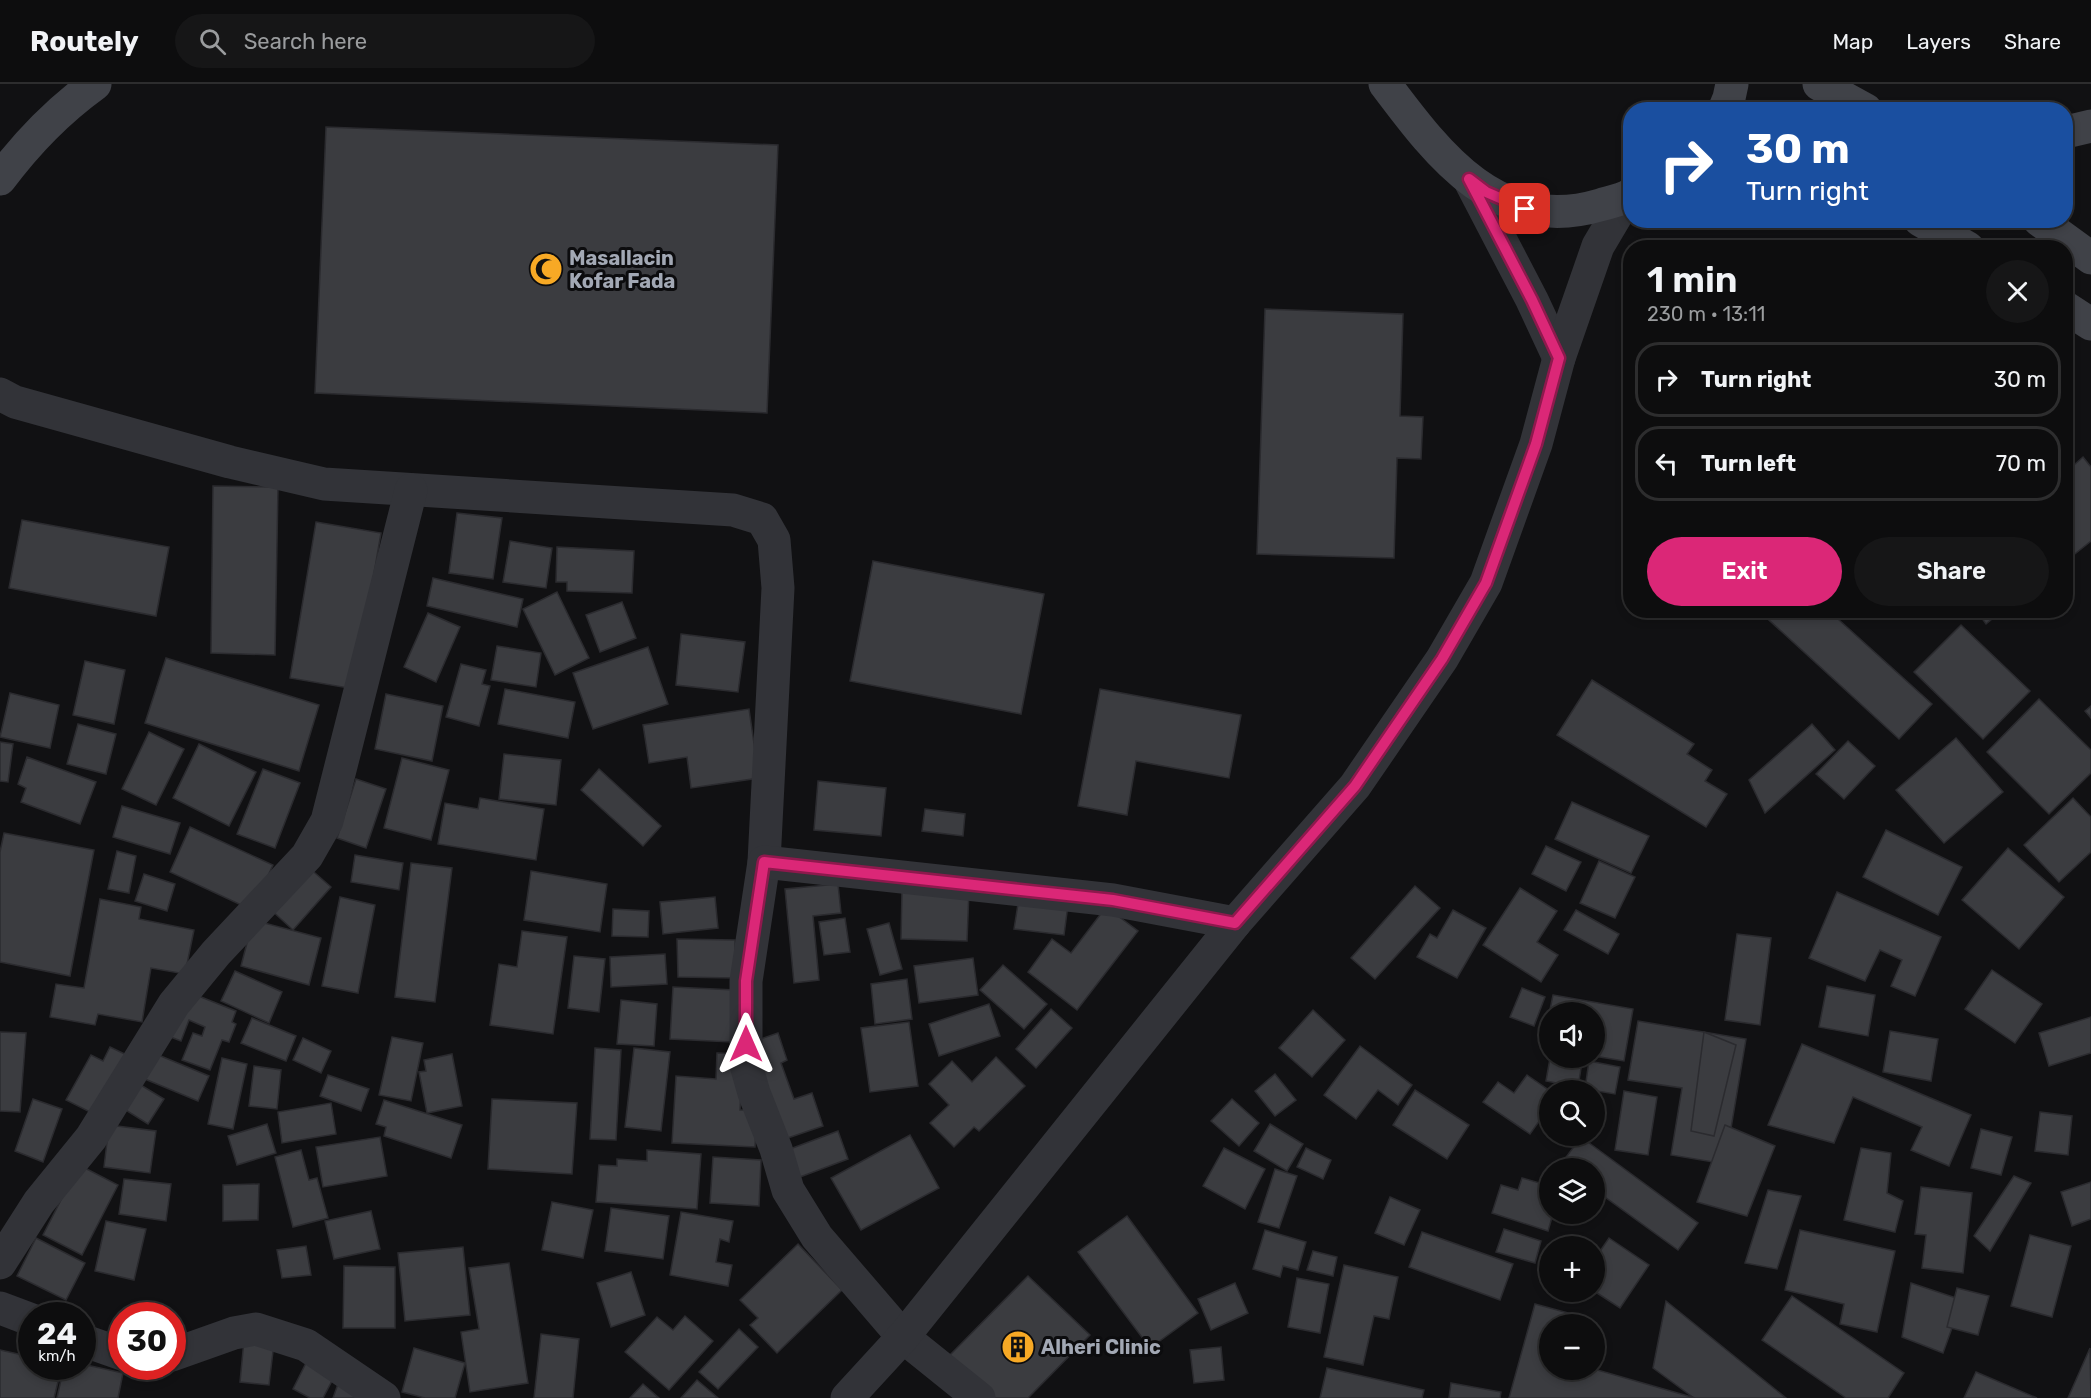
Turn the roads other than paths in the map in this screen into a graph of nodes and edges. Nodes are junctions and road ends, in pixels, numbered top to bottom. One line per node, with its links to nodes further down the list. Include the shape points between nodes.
1 (95, 84): 9 (main road, via 20,152)
2 (1385, 84): 10 (main road, via 1426,138)
3 (1732, 84): 5 (main road)
4 (1820, 84): 6 (main road)
5 (1727, 102)
6 (1852, 102)
7 (2091, 126): 8 (main road)
8 (2073, 130)
9 (0, 179)
10 (1469, 179): 11 (main road, via 1486,192 1525,209 1552,213 1584,210); 21 (street)
11 (1623, 198)
12 (1623, 206): 21 (street, via 1598,246)
13 (1934, 228): 15 (main road)
14 (2050, 228): 16 (main road)
15 (1954, 240)
16 (2066, 240)
17 (2073, 245): 18 (main road)
18 (2091, 258)
19 (2073, 312): 20 (main road)
20 (2091, 324)
21 (1559, 358): 25 (street, via 1536,444 1486,583 1442,659 1355,786)
22 (0, 394): 23 (street, via 15,402 251,467 324,484)
23 (411, 490): 24 (street, via 733,510 762,519 774,540 778,588); 26 (street, via 327,821 307,856 174,1004 91,1138 39,1202)
24 (764, 862): 25 (street, via 1113,900); 29 (street, via 746,981 746,1065 754,1093 788,1190 817,1237)
25 (1235, 923): 29 (street)
26 (0, 1263)
27 (0, 1308): 28 (street)
28 (18, 1315)
29 (903, 1337): 32 (street); 33 (street)
30 (186, 1350): 31 (street, via 234,1332 256,1329 306,1345)
31 (384, 1398)
32 (847, 1398)
33 (980, 1398)

